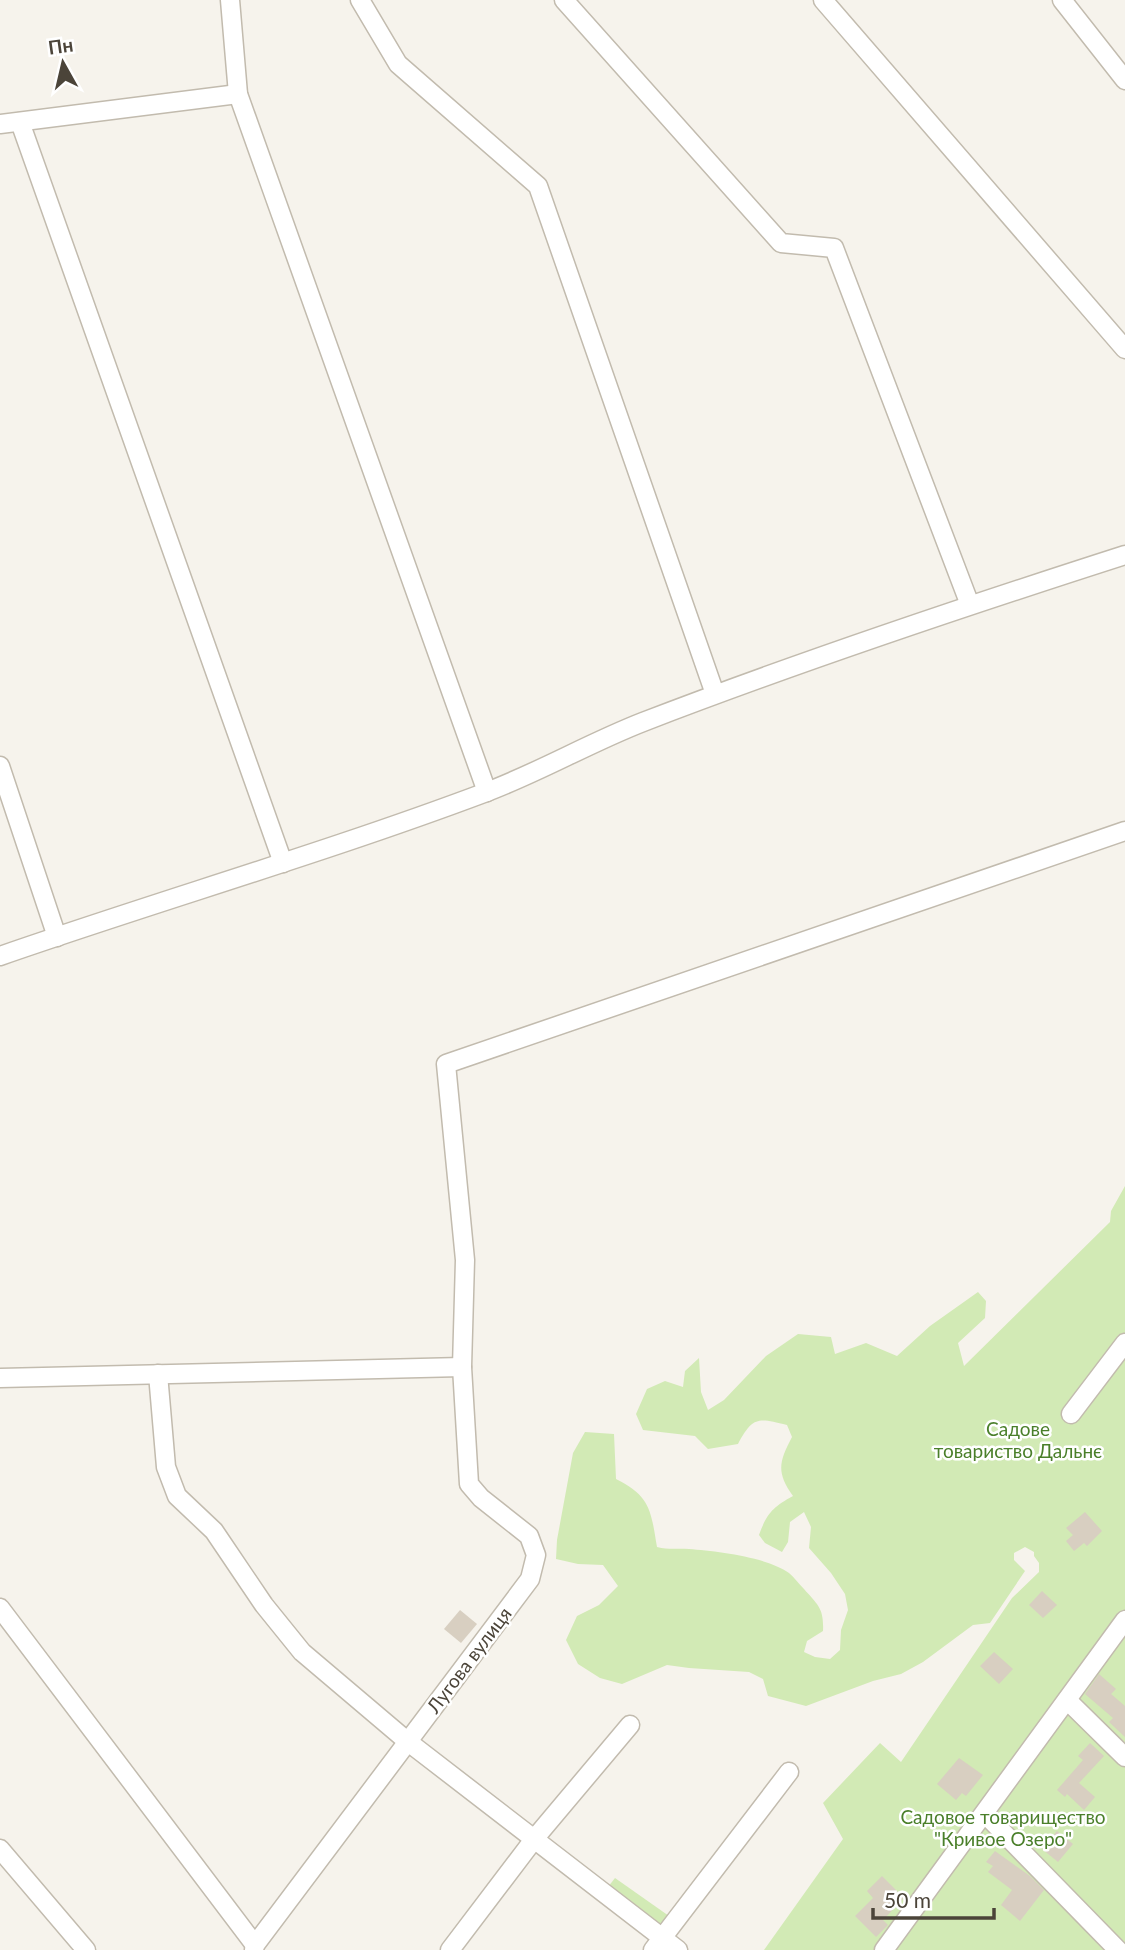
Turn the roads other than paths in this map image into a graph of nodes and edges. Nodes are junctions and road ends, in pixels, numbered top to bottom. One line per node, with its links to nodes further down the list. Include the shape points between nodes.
1 (230, 0): 7 (street)
2 (359, 0): 13 (street, via 398,64 538,186)
3 (564, 0): 12 (street, via 781,243 834,248)
4 (823, 0): 10 (street)
5 (1062, 0): 6 (street)
6 (1125, 80)
7 (238, 94): 8 (street); 15 (street)
8 (20, 122): 9 (street); 17 (street)
9 (0, 124)
10 (1125, 349)
11 (1125, 555): 12 (street)
12 (970, 605): 13 (street)
13 (715, 694): 15 (street, via 609,735)
14 (0, 765): 18 (street)
15 (487, 792): 17 (street)
16 (1125, 831): 21 (street, via 446,1064 465,1260)
17 (283, 863): 18 (street)
18 (57, 937): 19 (street)
19 (0, 957)
20 (1125, 1343): 24 (street)
21 (462, 1367): 22 (street); 29 (street, Лугова вулиця, via 469,1484 529,1536 536,1555 530,1579)
22 (159, 1374): 23 (street); 29 (street, via 166,1467 177,1496 214,1531 302,1652)
23 (0, 1377)
24 (1071, 1414)
25 (0, 1608): 36 (street)
26 (1125, 1620): 27 (street)
27 (1067, 1700): 30 (street); 32 (street)
28 (629, 1725): 33 (street)
29 (407, 1741): 33 (street); 36 (street, Лугова вулиця)
30 (1125, 1757)
31 (789, 1772): 35 (street)
32 (985, 1814): 37 (street); 41 (street)
33 (535, 1838): 35 (street); 39 (street)
34 (0, 1849): 38 (street)
35 (658, 1943): 40 (street)
36 (254, 1947)
37 (889, 1948)
38 (86, 1950)
39 (450, 1950)
40 (678, 1950)
41 (1118, 1950)

